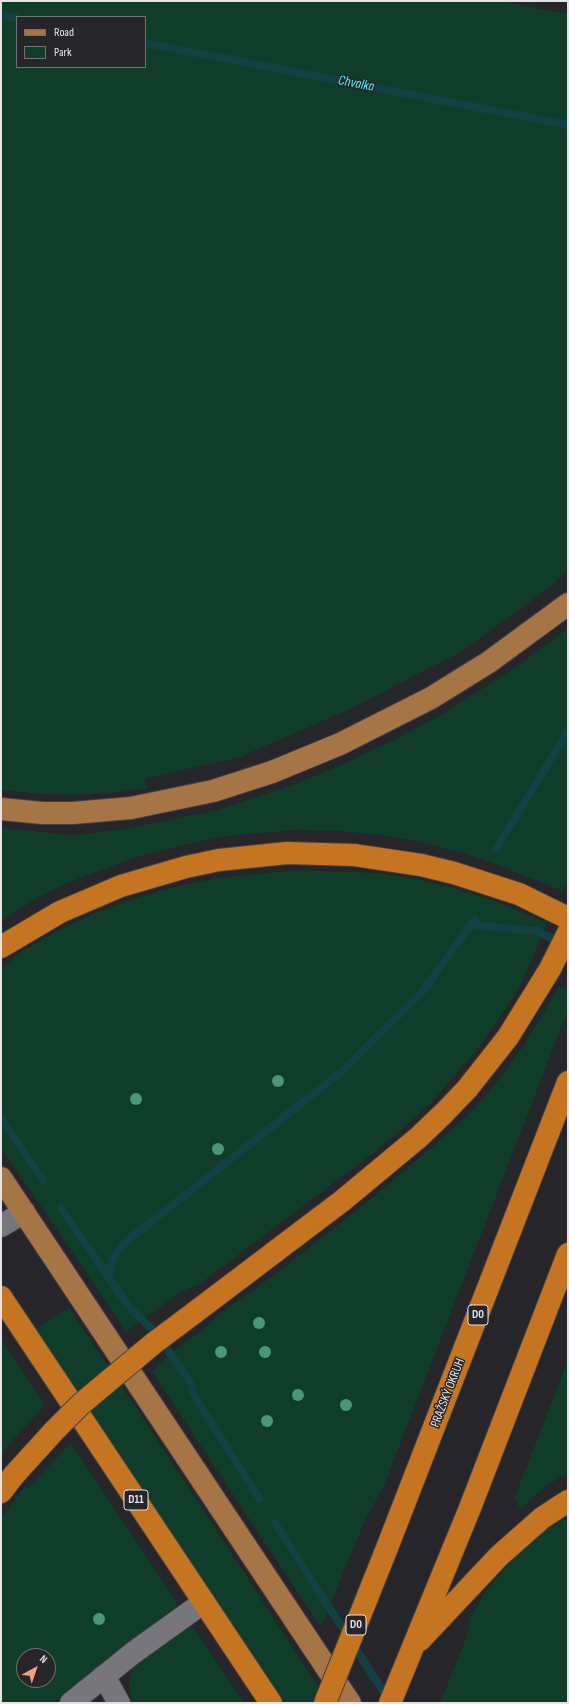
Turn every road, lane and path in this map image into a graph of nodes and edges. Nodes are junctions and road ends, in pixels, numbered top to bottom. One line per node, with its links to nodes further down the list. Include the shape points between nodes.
1 (568, 604): 2 (main road, via 511,647 431,698 340,744 272,772 212,791 131,808 73,814)
2 (1, 809)
3 (568, 918): 5 (highway, via 519,894 421,865 354,855 287,853 186,867 122,886 60,912)
4 (568, 933): 12 (highway, bridge, via 550,969 508,1037 444,1113 342,1201 136,1357 81,1404)
5 (1, 947)
6 (568, 1082): 20 (highway, PRAŽSKÝ OKRUH / D0, bridge)
7 (1, 1178): 8 (main road)
8 (24, 1212): 9 (lane); 21 (main road)
9 (1, 1226)
10 (568, 1254): 15 (highway, via 470,1508)
11 (1, 1298): 14 (highway, D11)
12 (8, 1484)
13 (568, 1501): 15 (highway, via 542,1518)
14 (204, 1602): 16 (lane); 19 (highway, D11)
15 (432, 1616): 22 (highway, via 411,1650)
16 (104, 1676): 17 (lane); 18 (lane)
17 (71, 1703)
18 (119, 1703)
19 (271, 1703)
20 (325, 1703)
21 (350, 1703)
22 (390, 1703)

